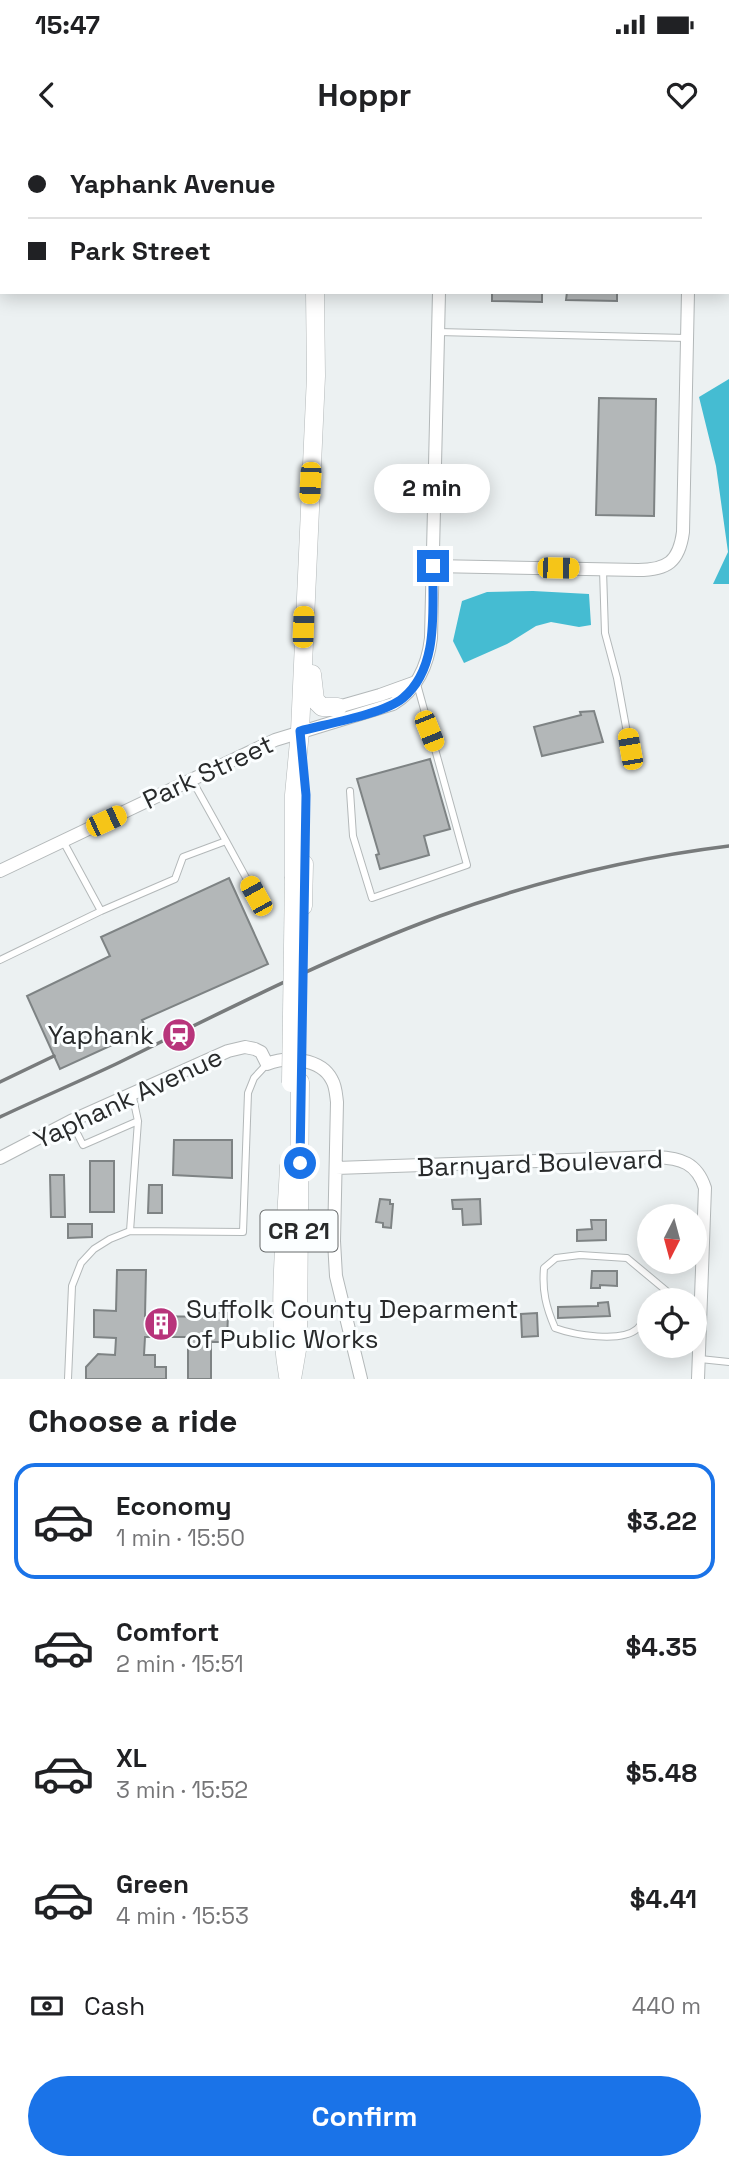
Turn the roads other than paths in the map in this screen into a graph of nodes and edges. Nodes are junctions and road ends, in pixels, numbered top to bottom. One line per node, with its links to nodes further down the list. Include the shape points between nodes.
1 (315, 294): 7 (main road, CR 21)
2 (327, 294): 7 (main road, CR 21)
3 (439, 294): 5 (street, Park Street)
4 (688, 294): 6 (street)
5 (438, 332): 6 (lane); 8 (street, Park Street)
6 (687, 338): 9 (street, via 680,548 674,560 663,567)
7 (316, 376): 10 (main road, CR 21)
8 (433, 566): 9 (street); 11 (street, Park Street, via 430,646)
9 (603, 570): 14 (lane, via 605,633)
10 (303, 627): 12 (main road, via 315,700 322,707); 13 (main road, CR 21)
11 (416, 682): 12 (street); 13 (street, Park Street, via 393,704); 16 (lane, via 467,866 372,898 353,836)
12 (338, 707)
13 (300, 731): 15 (street, Park Street); 36 (main road, CR 21, via 294,795 299,876 298,1344)
14 (630, 749)
15 (192, 780): 17 (street, Park Street); 18 (lane)
16 (351, 791)
17 (63, 841): 19 (street, Park Street); 21 (lane)
18 (226, 841): 20 (lane); 21 (lane, via 183,857 175,879)
19 (0, 871)
20 (256, 896)
21 (101, 911): 22 (lane)
22 (0, 960)
23 (267, 1064): 24 (street, Yaphank Avenue, via 255,1049 235,1049); 28 (street, via 305,1062 328,1074 337,1102); 29 (lane, via 248,1093 243,1232)
24 (132, 1093): 25 (street, Yaphank Avenue); 26 (lane)
25 (71, 1121): 26 (lane, via 83,1145); 27 (street, Yaphank Avenue)
26 (138, 1121): 29 (lane)
27 (0, 1158)
28 (336, 1168): 31 (street, Barnyard Boulevard, via 656,1157 687,1162 697,1170 705,1188); 37 (street, via 336,1276)
29 (130, 1231): 35 (lane, via 94,1249 76,1272 70,1296)
30 (663, 1288): 32 (lane, via 627,1258 580,1255 556,1258 544,1268 542,1287 555,1328 589,1336 631,1334)
31 (696, 1288)
32 (637, 1330)
33 (698, 1359): 34 (lane); 38 (street, Barnyard Boulevard)
34 (729, 1363)
35 (68, 1379)
36 (290, 1379)
37 (362, 1379)
38 (698, 1379)

